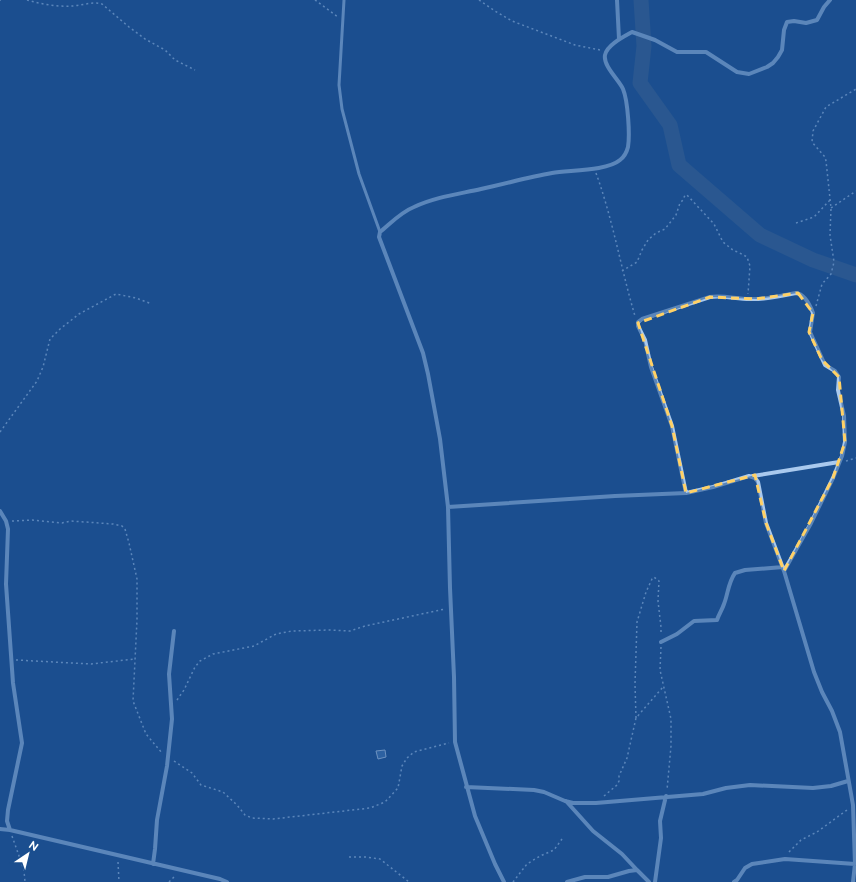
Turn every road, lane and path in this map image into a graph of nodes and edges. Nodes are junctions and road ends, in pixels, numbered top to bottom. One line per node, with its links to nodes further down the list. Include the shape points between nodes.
1 (27, 0): 10 (path, via 60,6 102,4 145,39 165,50 175,60)
2 (315, 0): 7 (path)
3 (344, 0): 7 (lane)
4 (479, 0): 9 (path, via 512,21 575,45)
5 (617, 0): 8 (street)
6 (830, 0): 8 (street, via 817,20 806,23 787,22 782,50 778,57 767,67 749,74 736,72 706,52 677,52 655,40 632,32)
7 (343, 21): 17 (lane, via 339,85 342,109 359,174)
8 (619, 39): 9 (street)
9 (606, 51): 12 (street, via 607,66 620,84 625,97 628,147 621,159 615,163)
10 (195, 70)
11 (856, 89): 14 (path, via 826,107 813,131 812,142 826,161)
12 (594, 168): 17 (street, via 528,177 433,199 400,215); 18 (path, via 604,194)
13 (856, 191): 15 (path)
14 (830, 199): 15 (path); 16 (path, via 814,217)
15 (831, 208): 21 (path, via 830,235 834,262 831,274 822,284)
16 (796, 223)
17 (380, 232): 27 (street, via 382,246 423,352 440,439)
18 (622, 271): 19 (path, via 639,261 648,240 664,230 687,195 714,224 723,242 733,251 747,257 751,270); 22 (path)
19 (748, 299): 21 (street, via 766,299 798,293 805,298); 26 (street, via 710,297 642,319 638,323 672,426)
20 (152, 304): 23 (path, via 116,294 79,314 60,329 50,339 37,381)
21 (813, 313): 24 (street, via 810,332 826,365 839,377 838,390 845,432 844,449)
22 (636, 319)
23 (0, 432)
24 (839, 462): 25 (street); 30 (street, via 810,525)
25 (753, 476): 26 (street); 30 (street, via 758,482 766,523)
26 (686, 493): 27 (street, via 600,496)
27 (448, 507): 31 (street)
28 (0, 511): 29 (street)
29 (6, 521): 34 (path, via 71,521 113,524 125,529 137,579); 35 (street, via 6,584)
30 (783, 569): 33 (street, via 745,570 735,573 717,620 694,620 677,634); 41 (street, via 814,672 840,732)
31 (451, 608): 37 (path, via 350,631 292,631 276,634 254,646 212,654 195,667 184,690); 39 (street)
32 (174, 631): 37 (street, via 170,674)
33 (661, 642): 36 (path, via 660,670); 38 (path, via 659,585 654,577 646,592 637,622)
34 (134, 659): 35 (path, via 91,664); 40 (path, via 133,701 146,734)
35 (12, 660): 48 (street, via 22,743 8,810 7,821)
36 (664, 686): 38 (path); 43 (path, via 670,712 672,746)
37 (171, 708): 40 (street)
38 (636, 718): 45 (path, via 619,781 605,794)
39 (455, 742): 40 (path, via 414,752 402,766 398,788 385,802 370,808 273,819 245,816 223,792 201,785 192,773); 42 (street)
40 (168, 757): 53 (street, via 157,820)
41 (848, 781): 43 (street, via 813,788 750,785 703,794); 46 (street)
42 (466, 787): 44 (street, via 534,790); 62 (street, via 474,816)
43 (666, 796): 45 (street); 66 (street, via 660,821 661,838)
44 (565, 801): 45 (street); 56 (street, via 593,831 622,854)
45 (600, 803)
46 (854, 803): 52 (path, via 817,832 802,840); 54 (street)
47 (0, 829): 48 (street)
48 (10, 830): 50 (street); 57 (path, via 24,870)
49 (562, 839): 63 (path, via 554,850 527,864)
50 (118, 855): 53 (street); 58 (path)
51 (349, 857): 61 (path, via 380,859)
52 (785, 859): 54 (street); 67 (street, via 748,865)
53 (153, 864): 55 (street)
54 (855, 864): 68 (street)
55 (181, 870): 59 (path); 60 (street)
56 (637, 870): 64 (street); 65 (street)
57 (25, 882)
58 (118, 882)
59 (169, 882)
60 (227, 882)
61 (409, 882)
62 (504, 882)
63 (513, 882)
64 (567, 882)
65 (649, 882)
66 (655, 882)
67 (734, 882)
68 (853, 882)

